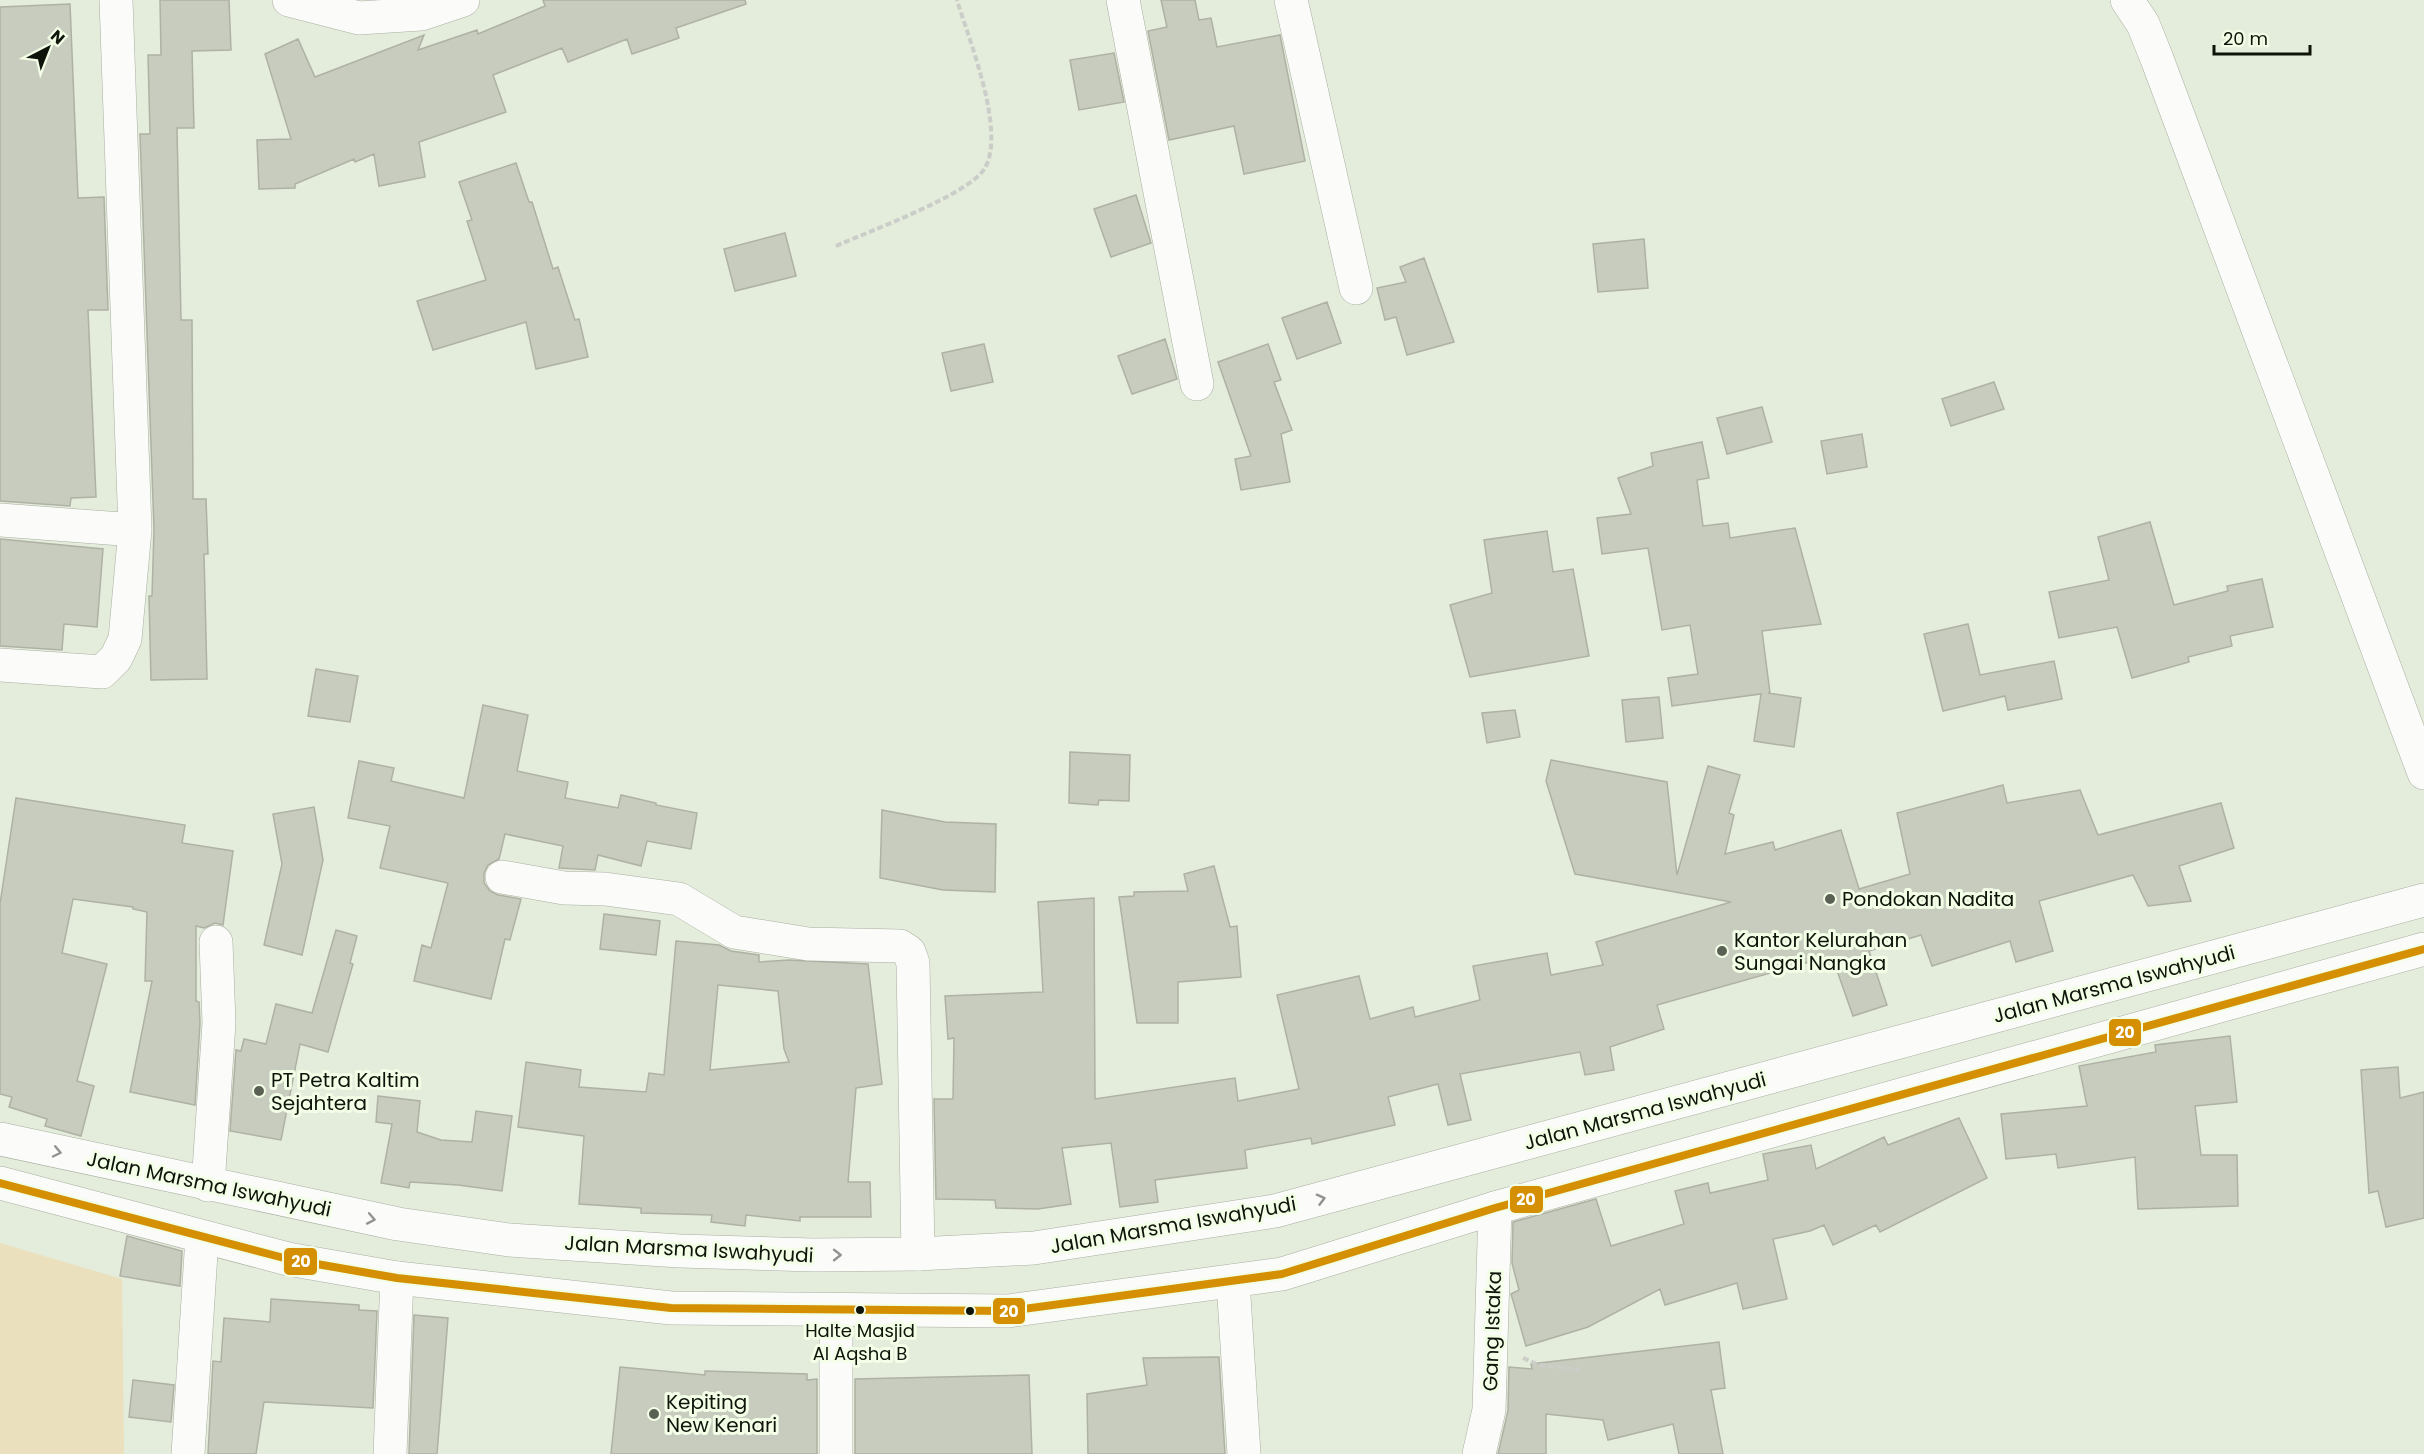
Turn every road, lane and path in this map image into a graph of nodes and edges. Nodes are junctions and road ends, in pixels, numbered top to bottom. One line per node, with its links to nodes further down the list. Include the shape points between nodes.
1 (116, 0): 12 (main road)
2 (463, 0): 7 (main road, via 422,14 359,18)
3 (957, 0): 8 (path, via 988,101 991,125 985,168 975,180 941,200)
4 (1123, 0): 10 (main road)
5 (1291, 0): 9 (main road)
6 (2127, 0): 14 (main road, via 2143,24 2157,59)
7 (296, 1)
8 (836, 246)
9 (1356, 288)
10 (1197, 384)
11 (0, 520): 12 (main road)
12 (135, 530): 13 (main road, via 125,639 116,658 102,672)
13 (0, 665)
14 (2424, 773)
15 (502, 877): 24 (main road, via 564,888 679,899 734,932 808,944 900,946 909,952 913,963)
16 (2424, 900): 24 (main road, Jalan Marsma Iswahyudi, one-way to 16, via 1034,1248 1275,1211)
17 (216, 942): 21 (main road, via 219,1023)
18 (2424, 949): 22 (main road)
19 (0, 1139): 21 (main road, Jalan Marsma Iswahyudi, one-way to 21)
20 (0, 1183): 23 (main road)
21 (208, 1185): 24 (main road, Jalan Marsma Iswahyudi, one-way to 24, via 398,1224 509,1240 680,1251)
22 (1495, 1208): 26 (main road, via 1282,1274); 28 (main road, Gang Istaka)
23 (202, 1238): 25 (main road, via 288,1259); 30 (main road)
24 (918, 1254)
25 (397, 1278): 27 (main road, via 671,1308); 31 (main road)
26 (1233, 1281): 27 (main road, via 1008,1311); 33 (main road)
27 (836, 1311): 32 (main road)
28 (1491, 1339): 29 (path, via 1539,1365); 34 (main road, Gang Istaka, via 1489,1410)
29 (1582, 1370)
30 (188, 1454)
31 (390, 1454)
32 (836, 1454)
33 (1244, 1454)
34 (1479, 1454)

